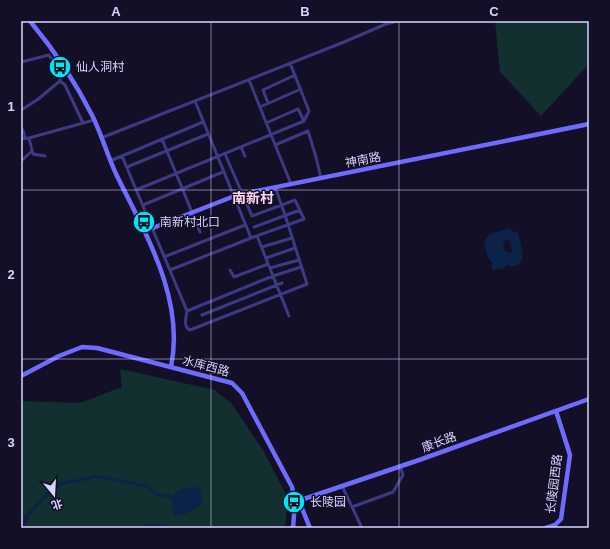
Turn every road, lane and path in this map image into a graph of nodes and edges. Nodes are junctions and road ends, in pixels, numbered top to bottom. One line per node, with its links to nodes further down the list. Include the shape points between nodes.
1 (30, 21): 5 (street)
2 (398, 21): 4 (street)
3 (21, 62): 6 (street, via 50,55)
4 (290, 63): 7 (street); 8 (street)
5 (64, 69): 6 (street); 15 (street)
6 (60, 72): 9 (street)
7 (295, 75): 10 (street); 12 (street, via 263,90)
8 (248, 80): 11 (street); 13 (street)
9 (60, 82): 14 (street); 18 (street, via 65,85)
10 (301, 89): 12 (street); 16 (street, via 309,111)
11 (194, 101): 17 (street); 25 (street)
12 (268, 103): 13 (street)
13 (260, 107): 19 (street)
14 (21, 110)
15 (94, 120): 18 (street); 25 (street)
16 (304, 121): 19 (street, via 298,109); 23 (street)
17 (203, 122): 22 (street); 27 (street)
18 (84, 123): 24 (street)
19 (266, 123): 23 (street)
20 (589, 124): 42 (street, 神南路)
21 (23, 130): 24 (street)
22 (208, 134): 31 (street); 36 (street)
23 (271, 135): 28 (street); 29 (street)
24 (27, 138): 26 (street); 30 (street)
25 (101, 138): 38 (street)
26 (21, 139)
27 (162, 139): 31 (street); 34 (street)
28 (275, 145): 42 (street, via 308,132); 43 (street)
29 (242, 147): 32 (street); 35 (street)
30 (32, 151): 33 (street, via 34,154); 37 (street)
31 (167, 151): 39 (street); 41 (street)
32 (225, 154): 36 (street); 47 (street)
33 (45, 156)
34 (122, 156): 38 (street); 39 (street)
35 (245, 156)
36 (217, 157): 40 (street); 41 (street)
37 (21, 160)
38 (110, 161): 58 (street)
39 (127, 167): 46 (street)
40 (223, 172): 45 (street); 48 (street)
41 (176, 174): 45 (street); 46 (street)
42 (321, 178): 43 (street, 神南路)
43 (291, 184): 44 (street, 神南路)
44 (275, 187): 47 (street, 神南路); 50 (street)
45 (182, 189): 49 (street); 52 (street)
46 (136, 190): 49 (street)
47 (242, 194): 48 (street, 神南路); 50 (street, via 252,216)
48 (234, 196): 52 (street, 神南路); 54 (street)
49 (143, 205): 57 (street)
50 (282, 205): 51 (street, via 295,200); 53 (street)
51 (300, 210): 53 (street); 55 (street, via 304,219)
52 (192, 212): 57 (street, 神南路); 59 (street)
53 (285, 215): 55 (street); 56 (street)
54 (245, 225): 61 (street); 65 (street)
55 (289, 225): 60 (street); 62 (street)
56 (254, 227)
57 (152, 228): 58 (street, 神南路); 65 (street)
58 (145, 231): 80 (street, via 165,282 172,312 175,335)
59 (200, 232)
60 (257, 236): 61 (street); 63 (street)
61 (251, 238): 71 (street)
62 (292, 238): 63 (street); 64 (street)
63 (262, 247): 66 (street)
64 (295, 248): 66 (street); 67 (street)
65 (164, 257): 71 (street)
66 (266, 258): 68 (street)
67 (299, 260): 69 (street); 70 (street)
68 (268, 264): 70 (street); 72 (street, via 234,277)
69 (301, 267): 73 (street); 76 (street, via 307,284)
70 (270, 268): 73 (street)
71 (170, 270): 77 (street)
72 (230, 270)
73 (273, 276): 75 (street); 77 (street)
74 (282, 283): 75 (street)
75 (277, 285): 76 (street); 78 (street)
76 (280, 294): 77 (street, via 190,330 186,326); 79 (street)
77 (187, 312)
78 (202, 315)
79 (289, 316)
80 (172, 367): 81 (street, 水库西路, via 97,348 82,347); 86 (street, 水库西路, via 228,381 238,388 292,487)
81 (21, 376)
82 (589, 399): 83 (street, 康长路)
83 (556, 411): 84 (street, 康长路); 91 (street, 长陵园西路, via 570,455 561,519)
84 (400, 466): 85 (street, 康长路); 87 (street, via 402,475 393,492)
85 (342, 486): 86 (street, 康长路); 87 (street)
86 (297, 501): 88 (street, 水库西路); 89 (street)
87 (352, 507): 90 (street)
88 (292, 528)
89 (310, 528)
90 (362, 528)
91 (546, 528)

